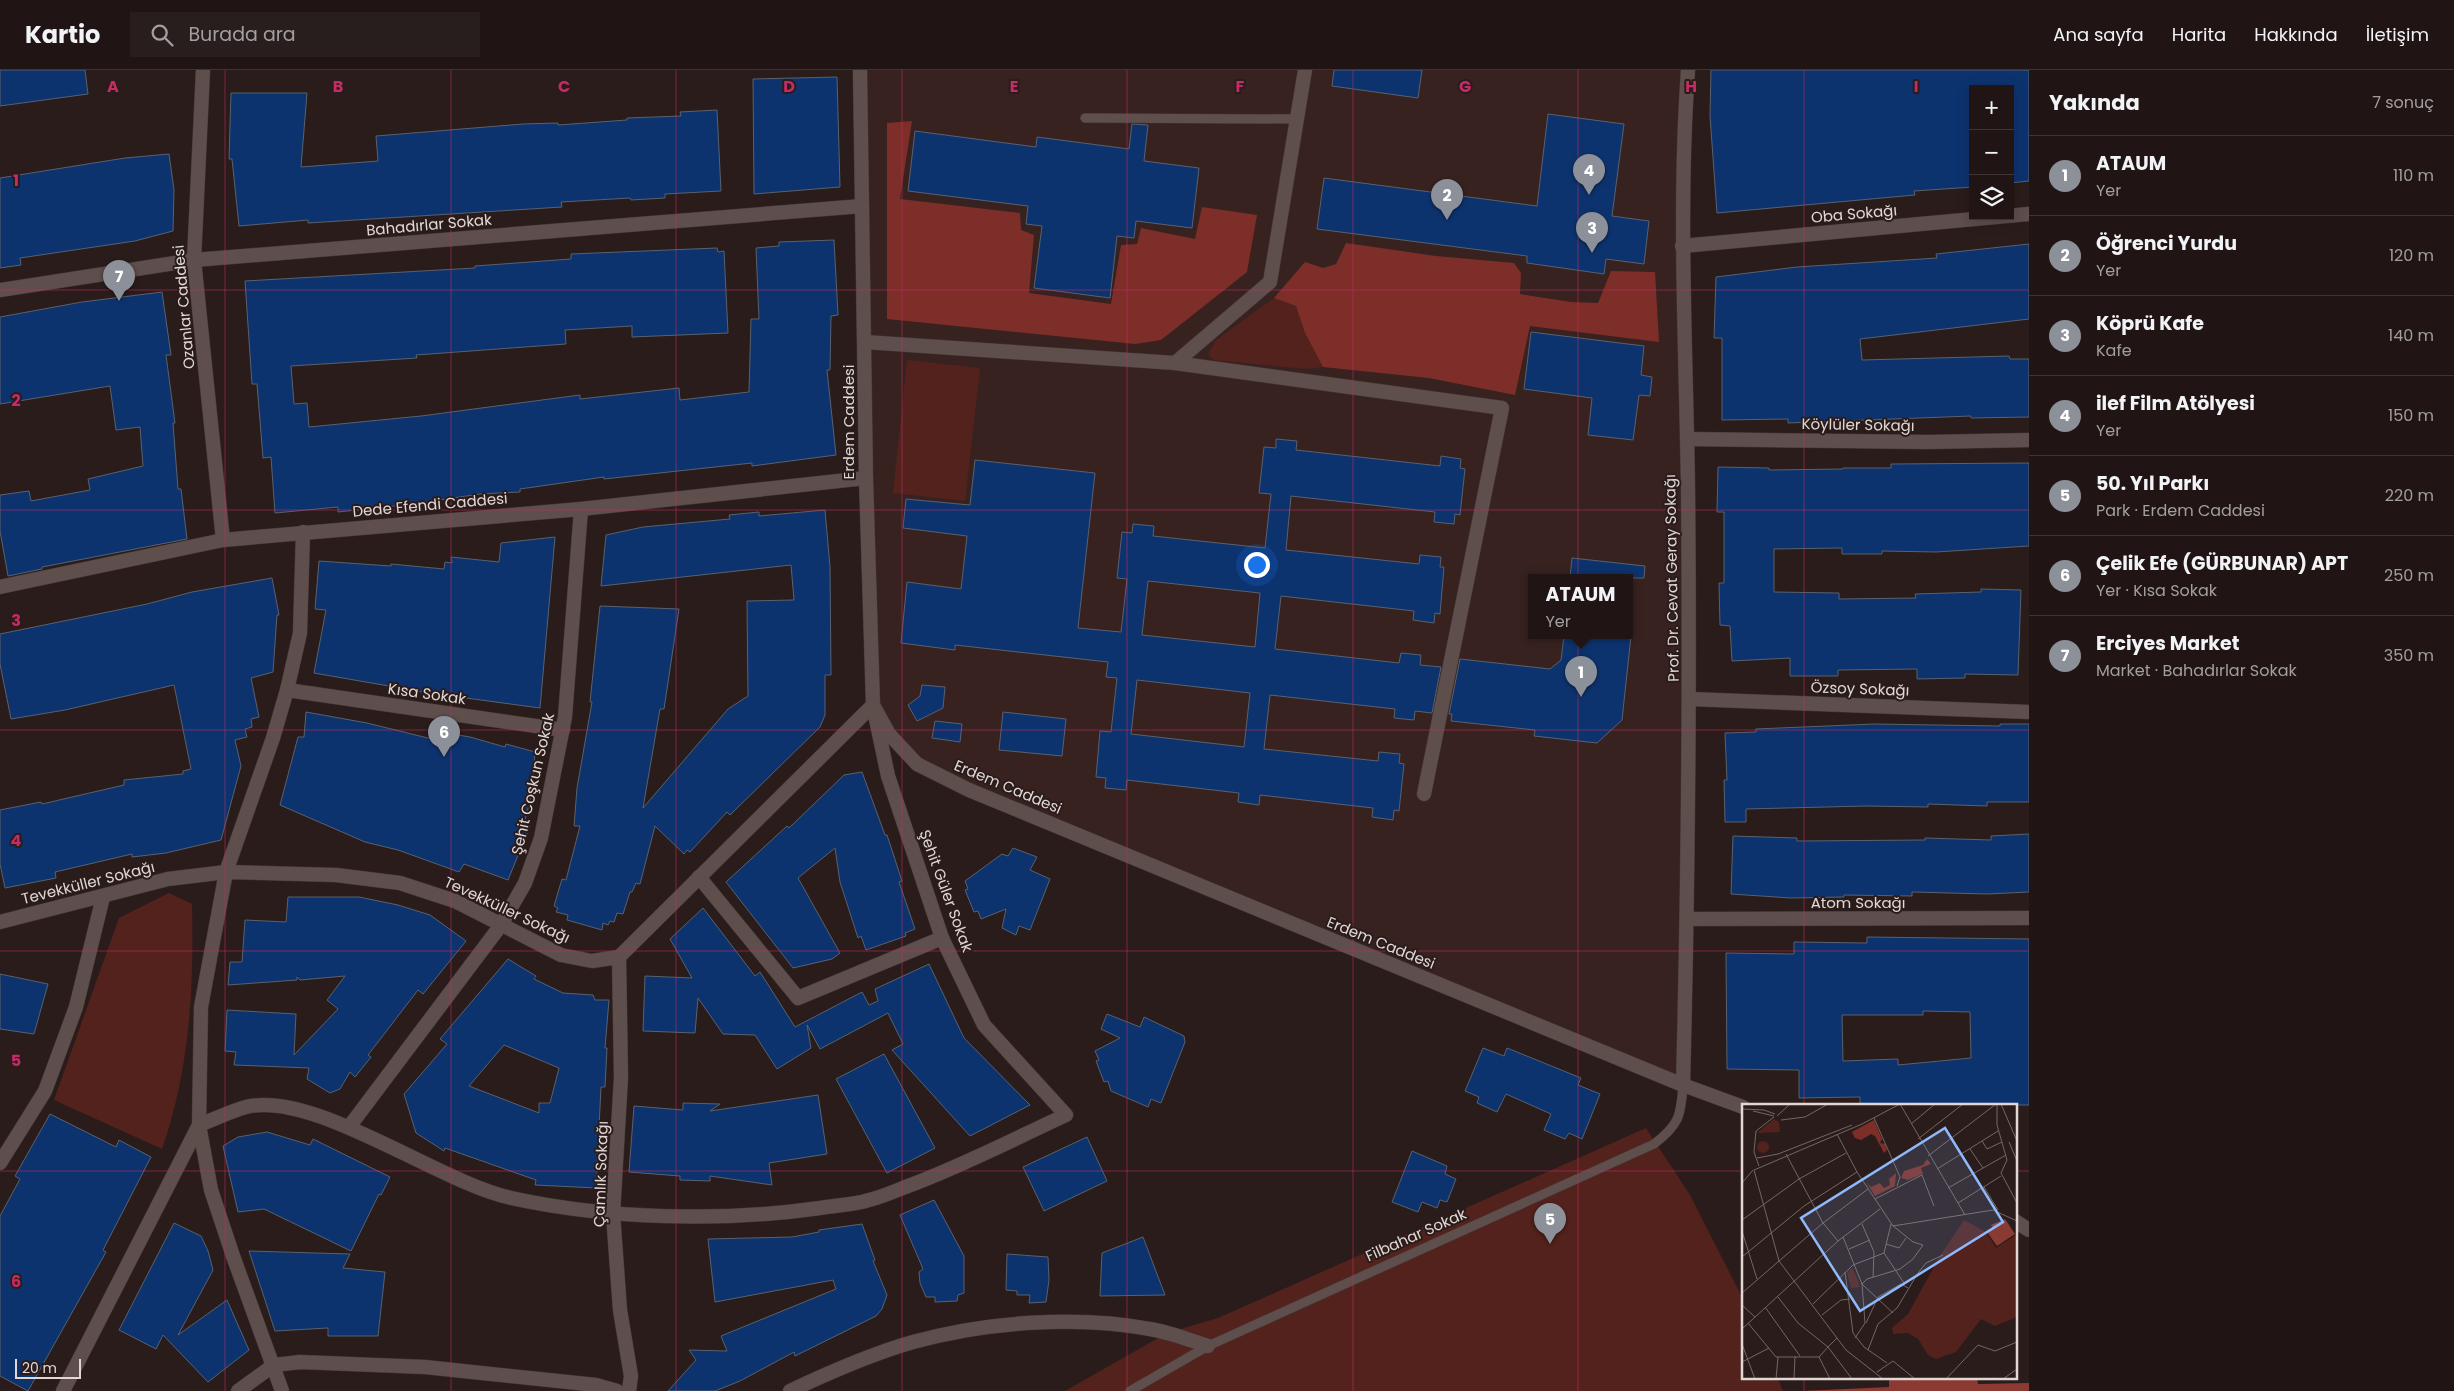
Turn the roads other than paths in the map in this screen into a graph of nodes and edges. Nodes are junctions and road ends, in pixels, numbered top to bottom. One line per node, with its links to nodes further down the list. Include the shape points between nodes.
1 (203, 70): 10 (street, Ozanlar Caddesi)
2 (860, 70): 7 (street, Erdem Caddesi)
3 (1305, 70): 6 (street)
4 (1688, 70): 9 (street, Prof. Dr. Cevat Geray Sokağı)
5 (1085, 118): 6 (lane)
6 (1298, 119): 13 (street, via 1270,282)
7 (862, 206): 10 (street, Bahadırlar Sokak); 12 (street, Erdem Caddesi)
8 (2029, 214): 9 (street, Oba Sokağı)
9 (1682, 246): 14 (street, Prof. Dr. Cevat Geray Sokağı)
10 (194, 260): 11 (street, Bahadırlar Sokak); 19 (street, Ozanlar Caddesi)
11 (0, 290)
12 (865, 342): 13 (street); 16 (street, Erdem Caddesi)
13 (1175, 363): 26 (street, via 1502,408)
14 (1687, 439): 15 (street, Köylüler Sokağı); 22 (street, Prof. Dr. Cevat Geray Sokağı)
15 (2029, 440)
16 (866, 478): 17 (street, Dede Efendi Caddesi); 23 (street, Erdem Caddesi)
17 (581, 509): 18 (street, Dede Efendi Caddesi); 25 (street, Şehit Coşkun Sokak)
18 (303, 532): 19 (street, Dede Efendi Caddesi); 21 (street, via 300,633)
19 (223, 540): 20 (street, Dede Efendi Caddesi)
20 (0, 587)
21 (287, 690): 25 (street, Kısa Sokak); 27 (street)
22 (1690, 699): 24 (street, Özsoy Sokağı); 31 (street, Prof. Dr. Cevat Geray Sokağı)
23 (873, 705): 28 (street); 34 (street, Şehit Güler Sokak, via 888,776); 36 (street, Erdem Caddesi, via 889,734 917,764 969,790)
24 (2029, 712)
25 (563, 730): 33 (street, Şehit Coşkun Sokak, via 540,838 525,883)
26 (1424, 794)
27 (226, 872): 29 (street, Tevekküller Sokağı, via 168,879); 33 (street, Tevekküller Sokağı, via 336,875 400,883 455,901); 38 (street, via 200,1007)
28 (699, 876): 34 (street, via 798,998); 35 (street)
29 (103, 897): 32 (street, Tevekküller Sokağı); 40 (street, via 76,1007 45,1091)
30 (2029, 918): 31 (street, Atom Sokağı)
31 (1687, 919): 36 (street, Prof. Dr. Cevat Geray Sokağı)
32 (0, 922)
33 (501, 925): 35 (street, Tevekküller Sokağı, via 561,955 592,961); 39 (street, Şehit Coşkun Sokak)
34 (942, 938): 41 (street, Şehit Güler Sokak, via 984,1025 1066,1115 936,1175 869,1201 778,1214)
35 (619, 957): 41 (street, Çamlık Sokağı, via 621,1077)
36 (1683, 1085): 37 (street, Erdem Caddesi); 44 (lane, Filbahar Sokak, via 1678,1121 1654,1144)
37 (1742, 1107)
38 (200, 1125): 39 (street, via 248,1106 280,1105); 45 (street, via 211,1190 232,1256); 46 (street)
39 (349, 1127): 41 (street, via 441,1172 508,1197)
40 (0, 1163)
41 (614, 1214): 50 (street, Çamlık Sokağı, via 620,1310 631,1376)
42 (2016, 1222): 43 (street)
43 (2029, 1230)
44 (1208, 1346): 51 (street, via 1150,1328 1076,1321 986,1327 913,1342 833,1371); 52 (lane, Filbahar Sokak)
45 (274, 1365): 47 (street); 48 (street); 49 (street, via 300,1362 424,1367 596,1385)
46 (63, 1391)
47 (238, 1391)
48 (282, 1391)
49 (617, 1391)
50 (629, 1391)
51 (790, 1391)
52 (1130, 1391)

